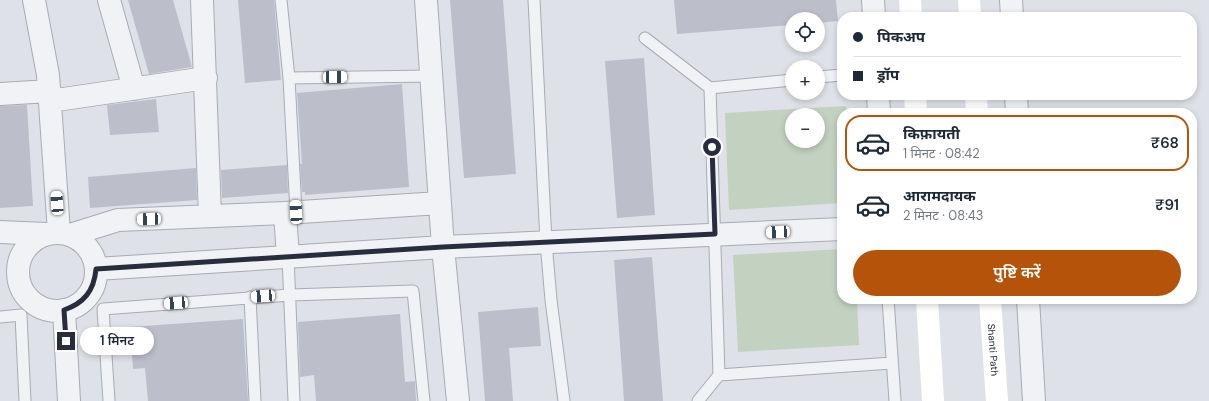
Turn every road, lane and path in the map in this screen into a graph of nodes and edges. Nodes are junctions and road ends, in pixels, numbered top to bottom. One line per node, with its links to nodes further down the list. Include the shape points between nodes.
1 (34, 0): 25 (street)
2 (109, 0): 23 (street)
3 (202, 0): 19 (street)
4 (281, 0): 20 (lane)
5 (426, 0): 17 (street)
6 (534, 0): 33 (lane)
7 (873, 0): 11 (street)
8 (910, 0): 12 (main road)
9 (969, 0): 13 (main road)
10 (1011, 0): 14 (street)
11 (874, 12)
12 (911, 12)
13 (970, 12)
14 (1012, 12)
15 (645, 38): 22 (lane)
16 (837, 75): 18 (lane)
17 (431, 76): 20 (lane); 26 (street)
18 (825, 76)
19 (206, 78): 23 (street); 28 (street)
20 (289, 78): 27 (lane)
21 (785, 81): 22 (lane)
22 (710, 88): 32 (lane)
23 (134, 89): 25 (street)
24 (0, 94): 25 (street)
25 (50, 96): 31 (street)
26 (440, 203): 27 (street); 34 (street)
27 (291, 213): 28 (street); 35 (street)
28 (210, 216): 31 (street, via 118,220)
29 (837, 229): 32 (street)
30 (0, 232): 31 (street)
31 (58, 234): 36 (street, via 80,240 88,248); 37 (street, via 35,239 25,248)
32 (715, 234): 33 (street); 47 (lane)
33 (546, 242): 34 (street); 55 (lane)
34 (443, 247): 35 (street); 54 (street)
35 (288, 256): 36 (street); 38 (lane)
36 (96, 269): 44 (street, via 91,291 84,300)
37 (9, 272): 44 (street, via 32,302 47,310)
38 (290, 295): 39 (lane); 52 (lane); 53 (lane, via 413,291)
39 (250, 297): 50 (lane, via 103,308); 51 (lane)
40 (888, 304): 46 (lane)
41 (927, 304): 58 (main road)
42 (990, 304): 59 (main road, Shanti Path)
43 (1028, 304): 60 (street)
44 (64, 310): 49 (street)
45 (0, 317): 48 (lane, via 21,316)
46 (892, 363): 47 (lane); 57 (lane)
47 (719, 376): 56 (lane)
48 (25, 401)
49 (69, 401)
50 (109, 401)
51 (255, 401)
52 (294, 401)
53 (424, 401)
54 (458, 401)
55 (564, 401)
56 (698, 401)
57 (895, 401)
58 (933, 401)
59 (997, 401)
60 (1034, 401)

